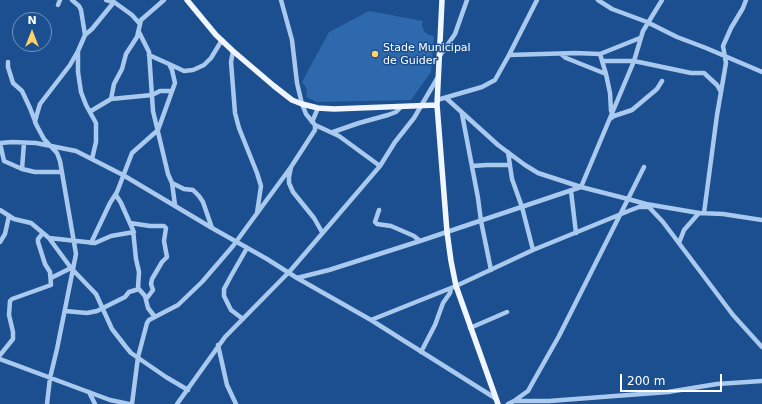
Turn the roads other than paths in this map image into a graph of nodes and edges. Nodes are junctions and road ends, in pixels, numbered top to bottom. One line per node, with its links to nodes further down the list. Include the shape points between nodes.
1 (60, 0): 14 (street)
2 (72, 0): 18 (street, via 81,10)
3 (106, 0): 13 (street)
4 (164, 0): 16 (street, via 143,17)
5 (187, 0): 20 (main road)
6 (281, 0): 43 (street, via 292,40)
7 (442, 0): 28 (main road)
8 (467, 0): 28 (street, via 455,34)
9 (537, 0): 26 (street)
10 (598, 0): 15 (street, via 612,9)
11 (662, 0): 15 (street)
12 (746, 0): 27 (street, via 724,44)
13 (114, 2): 16 (street); 18 (street)
14 (58, 5)
15 (647, 22): 19 (street); 27 (street)
16 (140, 24): 17 (street)
17 (139, 32): 25 (street); 41 (street, via 126,54)
18 (85, 34): 21 (street)
19 (640, 38): 24 (street); 30 (street)
20 (222, 40): 22 (main road); 32 (street, via 211,58 193,70 184,71)
21 (78, 51): 47 (street, via 81,92); 51 (street, via 52,91 40,104)
22 (233, 51): 43 (main road, via 292,100); 80 (street, via 231,62 235,113 261,186)
23 (561, 54): 24 (street); 26 (street); 34 (street)
24 (600, 54): 29 (street)
25 (149, 55): 32 (street); 39 (street)
26 (509, 55): 40 (street, via 495,80)
27 (724, 56): 33 (street); 38 (street, via 726,63)
28 (438, 59): 35 (main road)
29 (602, 61): 30 (street); 34 (street)
30 (634, 61): 38 (street, via 691,73 704,73); 49 (street)
31 (8, 62): 51 (street, via 13,83 22,92)
32 (169, 64): 37 (street, via 175,80)
33 (762, 72)
34 (606, 74): 49 (street, via 610,93)
35 (438, 77): 42 (main road); 44 (street)
36 (662, 82): 50 (street, via 632,110 614,116)
37 (172, 91): 39 (street, via 160,91); 53 (street)
38 (721, 92): 79 (street)
39 (152, 95): 41 (street); 53 (street)
40 (446, 98): 42 (street); 48 (street)
41 (111, 99): 47 (street)
42 (437, 102): 44 (main road); 89 (main road)
43 (302, 104): 46 (main road); 52 (street)
44 (420, 106): 45 (main road); 61 (street)
45 (401, 107): 46 (main road); 54 (street, via 388,115)
46 (318, 108): 52 (street)
47 (90, 111): 59 (street, via 96,123 96,142)
48 (462, 112): 58 (street); 62 (street)
49 (610, 115): 50 (street)
50 (608, 121): 69 (street)
51 (35, 122): 57 (street)
52 (314, 124): 54 (street); 63 (street, via 314,134)
53 (158, 130): 67 (street, via 132,153); 68 (street)
54 (333, 132): 61 (street)
55 (0, 143): 56 (street); 65 (street, via 4,161)
56 (24, 143): 57 (street); 65 (street)
57 (49, 145): 59 (street, via 76,152); 66 (street, via 57,153)
58 (508, 152): 60 (street); 69 (street, via 538,173)
59 (92, 160): 67 (street)
60 (509, 165): 62 (street); 75 (street)
61 (380, 166): 88 (street)
62 (472, 166): 84 (street)
63 (291, 167): 80 (street); 88 (street, via 289,183 293,192)
64 (644, 167): 72 (street)
65 (22, 169): 66 (street, via 34,172)
66 (62, 172): 93 (street)
67 (123, 175): 71 (street); 73 (street)
68 (172, 183): 73 (street); 86 (street, via 193,190 199,196)
69 (581, 188): 70 (street); 72 (street)
70 (571, 191): 75 (street); 91 (street)
71 (116, 195): 85 (street); 96 (street)
72 (628, 199): 74 (street); 82 (street)
73 (174, 205): 86 (street)
74 (647, 206): 78 (street); 82 (street); 98 (street)
75 (522, 207): 84 (street); 100 (street)
76 (0, 210): 81 (street)
77 (379, 210): 94 (street, via 375,222 377,224 398,228)
78 (699, 213): 79 (street); 98 (street, via 684,230)
79 (704, 213): 83 (street)
80 (257, 214): 97 (street)
81 (9, 216): 90 (street, via 31,223); 95 (street, via 5,234)
82 (619, 216): 91 (street); 127 (street, via 559,336 528,391)
83 (761, 219)
84 (481, 221): 89 (street); 102 (street)
85 (130, 223): 87 (street); 108 (street, via 166,228 164,241 167,257 152,279 153,290)
86 (212, 228): 97 (street)
87 (134, 232): 96 (street); 107 (street)
88 (322, 232): 103 (street)
89 (447, 232): 94 (street); 106 (main road)
90 (42, 233): 92 (street); 104 (street, via 38,242)
91 (576, 233): 100 (street)
92 (49, 238): 93 (street); 101 (street)
93 (73, 240): 96 (street); 101 (street, via 76,254)
94 (420, 241): 105 (street)
95 (0, 242)
96 (91, 242)
97 (236, 242): 99 (street); 112 (street, via 182,302)
98 (679, 242): 117 (street, via 733,315)
99 (246, 248): 103 (street); 113 (street, via 224,289 224,296 231,310)
100 (533, 250): 102 (street)
101 (72, 269): 104 (street); 109 (street, via 92,289); 110 (street)
102 (491, 270): 106 (street)
103 (288, 273): 105 (street); 113 (street)
104 (51, 278): 119 (street, via 50,286 10,301 9,315 13,339)
105 (297, 278): 114 (street)
106 (454, 287): 114 (street); 115 (main road); 118 (street, via 443,303)
107 (139, 289): 108 (street); 109 (street, via 129,292 128,296)
108 (147, 298): 112 (street, via 148,308)
109 (104, 308): 110 (street, via 90,313); 120 (street, via 119,340)
110 (65, 311): 122 (street)
111 (507, 312): 115 (street)
112 (154, 317): 120 (street, via 146,323)
113 (243, 319): 116 (street)
114 (371, 320): 118 (street)
115 (470, 328): 126 (main road)
116 (218, 345): 124 (street); 133 (street, via 228,385)
117 (762, 347)
118 (421, 352): 126 (street)
119 (0, 355)
120 (138, 357): 124 (street); 131 (street)
121 (0, 359): 122 (street)
122 (50, 378): 125 (street); 128 (street)
123 (762, 381): 127 (street, via 717,384 668,392 549,401)
124 (188, 390): 132 (street)
125 (89, 392): 129 (street); 130 (street)
126 (496, 401)
127 (514, 401): 134 (street)
128 (47, 404)
129 (95, 404)
130 (128, 404)
131 (132, 404)
132 (177, 404)
133 (236, 404)
134 (508, 404)

